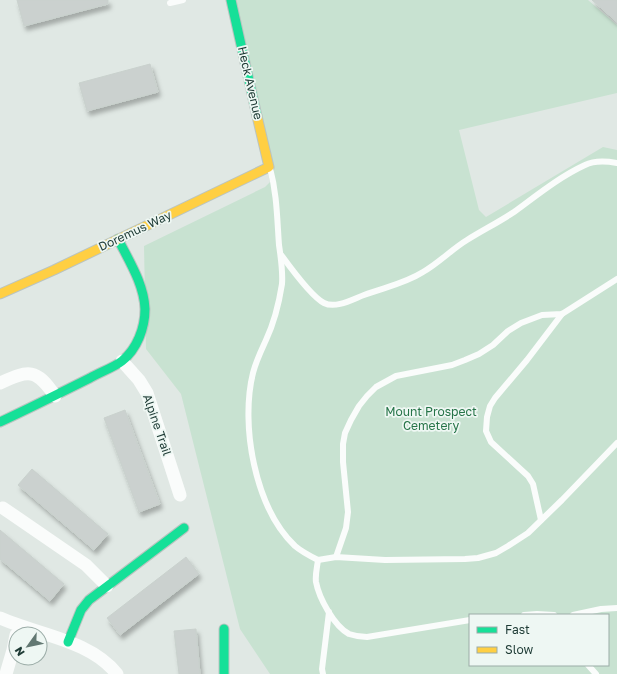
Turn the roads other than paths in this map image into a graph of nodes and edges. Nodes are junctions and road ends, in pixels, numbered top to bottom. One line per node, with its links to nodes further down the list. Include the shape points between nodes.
1 (183, 0): 3 (lane)
2 (231, 0): 5 (street, Heck Avenue)
3 (170, 3)
4 (617, 163): 7 (lane, via 608,161 585,165 554,183 508,216 466,240 424,272 389,288 343,303 324,303 308,288)
5 (269, 167): 6 (street, Doremus Way); 7 (lane, via 275,186)
6 (118, 239): 9 (street, Doremus Way); 11 (street, via 142,291 145,309 139,338)
7 (281, 254): 21 (lane, via 283,270 279,299 253,374 249,394 250,431 256,473 276,523 300,551)
8 (617, 279): 10 (lane)
9 (0, 294)
10 (562, 314): 18 (lane, via 494,398 487,417 486,431 491,442 528,476 533,484); 20 (lane, via 542,316 521,323 479,354 452,365 396,376 376,387 367,396 345,433 342,462 348,512 346,528)
11 (122, 361): 13 (street); 16 (street, Alpine Trail, via 147,393)
12 (0, 383): 13 (street, via 22,374 33,374 45,381)
13 (56, 396): 14 (street)
14 (0, 422)
15 (617, 443): 18 (lane)
16 (180, 495)
17 (3, 508): 22 (street, via 86,565)
18 (541, 520): 20 (lane, via 528,533 508,546 496,553 478,558 385,560)
19 (184, 528): 22 (street)
20 (336, 557): 21 (lane)
21 (318, 560): 24 (lane, via 316,583)
22 (107, 586): 31 (street, via 81,610)
23 (617, 608): 25 (lane)
24 (329, 612): 27 (lane, via 344,630 358,637); 35 (lane)
25 (578, 614)
26 (0, 618): 28 (street)
27 (469, 620)
28 (10, 626)
29 (224, 629): 34 (street)
30 (48, 638): 31 (street)
31 (68, 642): 33 (street, via 92,652)
32 (589, 666): 36 (lane)
33 (117, 674)
34 (224, 674)
35 (323, 674)
36 (596, 674)

